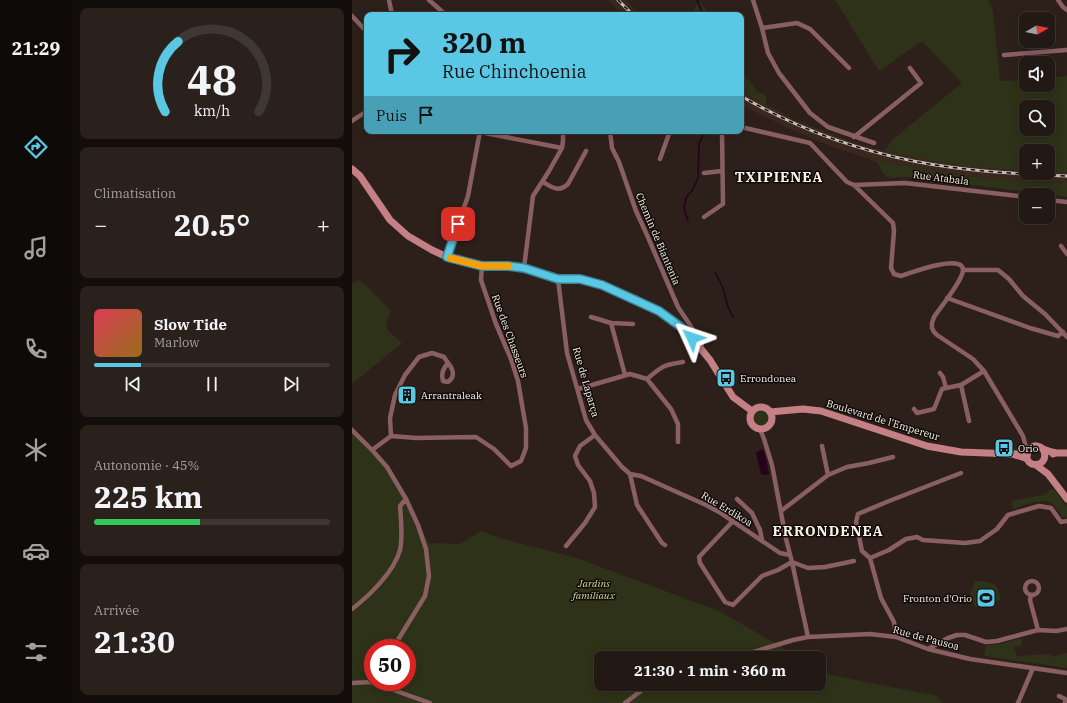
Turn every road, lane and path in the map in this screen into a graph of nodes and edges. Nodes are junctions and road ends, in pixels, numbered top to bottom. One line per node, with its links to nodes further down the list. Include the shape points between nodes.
1 (389, 0): 8 (street)
2 (429, 0): 6 (street)
3 (435, 0): 6 (street)
4 (753, 0): 11 (street)
5 (1058, 0): 7 (street)
6 (436, 7): 9 (street)
7 (1067, 10)
8 (391, 12)
9 (442, 12)
10 (352, 16): 12 (street)
11 (762, 28): 15 (street, via 797,23 810,30); 26 (street, via 768,53 810,113 828,128)
12 (364, 29)
13 (1067, 50): 14 (street)
14 (1004, 55)
15 (849, 68)
16 (910, 68): 26 (street, via 921,83)
17 (364, 113): 18 (street)
18 (352, 121)
19 (744, 128): 35 (street, via 810,144 847,182)
20 (478, 134): 42 (street, via 468,196)
21 (494, 134): 28 (street)
22 (563, 134): 28 (street)
23 (610, 134): 53 (street, Chemin de Biantenia, via 612,148 636,211 678,307 702,343)
24 (669, 134): 30 (street)
25 (722, 134): 32 (street)
26 (854, 137): 27 (street)
27 (874, 143)
28 (562, 148): 34 (street)
29 (586, 151): 34 (street, via 564,188 555,188)
30 (660, 159)
31 (352, 169): 42 (main road, via 360,176 390,220 408,236)
32 (722, 172): 33 (street); 39 (street, via 723,204)
33 (704, 173)
34 (542, 182): 44 (street, via 533,196)
35 (854, 185): 36 (street, Rue Atabala, via 905,183); 45 (street, via 894,223 891,268 894,274 901,276 945,263 957,263)
36 (1019, 196)
37 (1055, 201): 38 (street)
38 (1067, 202)
39 (704, 217)
40 (1062, 246): 41 (street)
41 (1067, 254)
42 (447, 257): 43 (main road)
43 (482, 266): 44 (main road); 70 (street, Rue des Chasseurs, via 481,280 518,381 526,428 526,448 521,462 511,466 494,449 476,437)
44 (524, 268): 46 (main road)
45 (963, 270): 47 (street); 51 (street, via 998,270)
46 (558, 279): 53 (main road, via 580,279 602,285 647,305 681,327); 62 (street, Rue de Laparça, via 567,353)
47 (948, 298): 51 (street, via 1030,328 1058,336); 56 (street, via 934,317 934,332 973,359)
48 (591, 318): 49 (street)
49 (611, 323): 50 (street); 58 (street)
50 (633, 324)
51 (1063, 332): 52 (street)
52 (1067, 337)
53 (701, 348): 64 (main road, via 733,397)
54 (683, 362): 59 (street, via 661,366)
55 (448, 363): 70 (street, via 444,357 432,353 419,357 405,375 395,395 390,418)
56 (984, 370): 60 (street); 71 (street)
57 (940, 373): 61 (street)
58 (625, 375): 59 (street); 62 (street)
59 (648, 379): 72 (street, via 671,409 678,424)
60 (961, 385): 61 (street); 66 (street)
61 (946, 388): 63 (street, via 942,389 934,409 917,413)
62 (578, 389): 69 (street, Rue de Laparça, via 586,420)
63 (914, 408)
64 (752, 412): 65 (main road, Boulevard de l'Empereur, via 760,407); 67 (main road, via 750,423)
65 (770, 412): 67 (main road, via 772,422 765,429); 79 (main road, Boulevard de l'Empereur, via 803,409 821,411 927,446 961,452)
66 (969, 421)
67 (760, 429): 90 (street, via 772,465)
68 (352, 430): 76 (street)
69 (595, 435): 84 (street, Rue de Laparça); 95 (street, via 580,446 575,456 590,482 595,507)
70 (391, 436): 76 (street)
71 (1023, 436): 74 (street); 79 (street)
72 (678, 442)
73 (822, 446): 86 (street)
74 (1034, 446): 75 (main road); 79 (main road, via 1030,447)
75 (1043, 449): 77 (main road); 81 (main road)
76 (372, 450): 87 (street, via 387,467)
77 (1056, 453): 78 (main road); 81 (main road)
78 (1067, 453)
79 (1027, 454): 82 (main road, Boulevard de l'Empereur, via 1030,462)
80 (893, 457): 86 (street, via 847,467)
81 (1044, 459): 82 (main road); 85 (main road)
82 (1036, 465): 85 (main road, Boulevard de l'Empereur)
83 (961, 473): 97 (street, via 858,514 856,522 862,551)
84 (630, 474): 91 (street, Rue Erdikoa, via 641,476 706,505); 94 (street, via 637,505)
85 (1048, 474): 89 (main road)
86 (828, 475): 90 (street)
87 (406, 499): 101 (street, via 400,506 400,550 392,569 367,597); 106 (street, via 426,549 429,576 425,596)
88 (736, 499): 93 (street, via 752,513)
89 (1067, 499)
90 (781, 512): 96 (street)
91 (733, 521): 93 (street, Rue Erdikoa); 99 (street, via 699,557 700,563 725,602 733,604 762,576)
92 (1067, 522): 97 (street, via 1061,522 1051,508 1039,506 1008,515 997,529 980,541 965,543 923,540 917,537 906,539)
93 (762, 540): 96 (street, Rue Erdikoa, via 780,553)
94 (665, 545)
95 (566, 546)
96 (790, 555): 99 (street)
97 (870, 558): 105 (street, via 881,598 894,622)
98 (854, 560): 99 (street, via 808,568)
99 (792, 562): 104 (street)
100 (1031, 595): 103 (street)
101 (352, 609)
102 (1067, 629): 103 (street)
103 (1038, 630): 107 (street, via 986,642 957,635)
104 (808, 637): 105 (street, Rue de Pausoa, via 870,634); 108 (street, Rue de Pausoa)
105 (896, 637): 107 (street, Rue de Pausoa)
106 (399, 639)
107 (928, 649): 109 (street, Rue de Pausoa, via 970,659)
108 (757, 651)
109 (1033, 668): 110 (street, Rue de Pausoa); 118 (street)
110 (1067, 673)
111 (364, 682): 112 (street)
112 (352, 683)
113 (398, 691): 116 (street)
114 (641, 691): 117 (street)
115 (1059, 696): 119 (street, via 1065,699)
116 (430, 703)
117 (625, 703)
118 (1018, 703)
119 (1065, 703)

